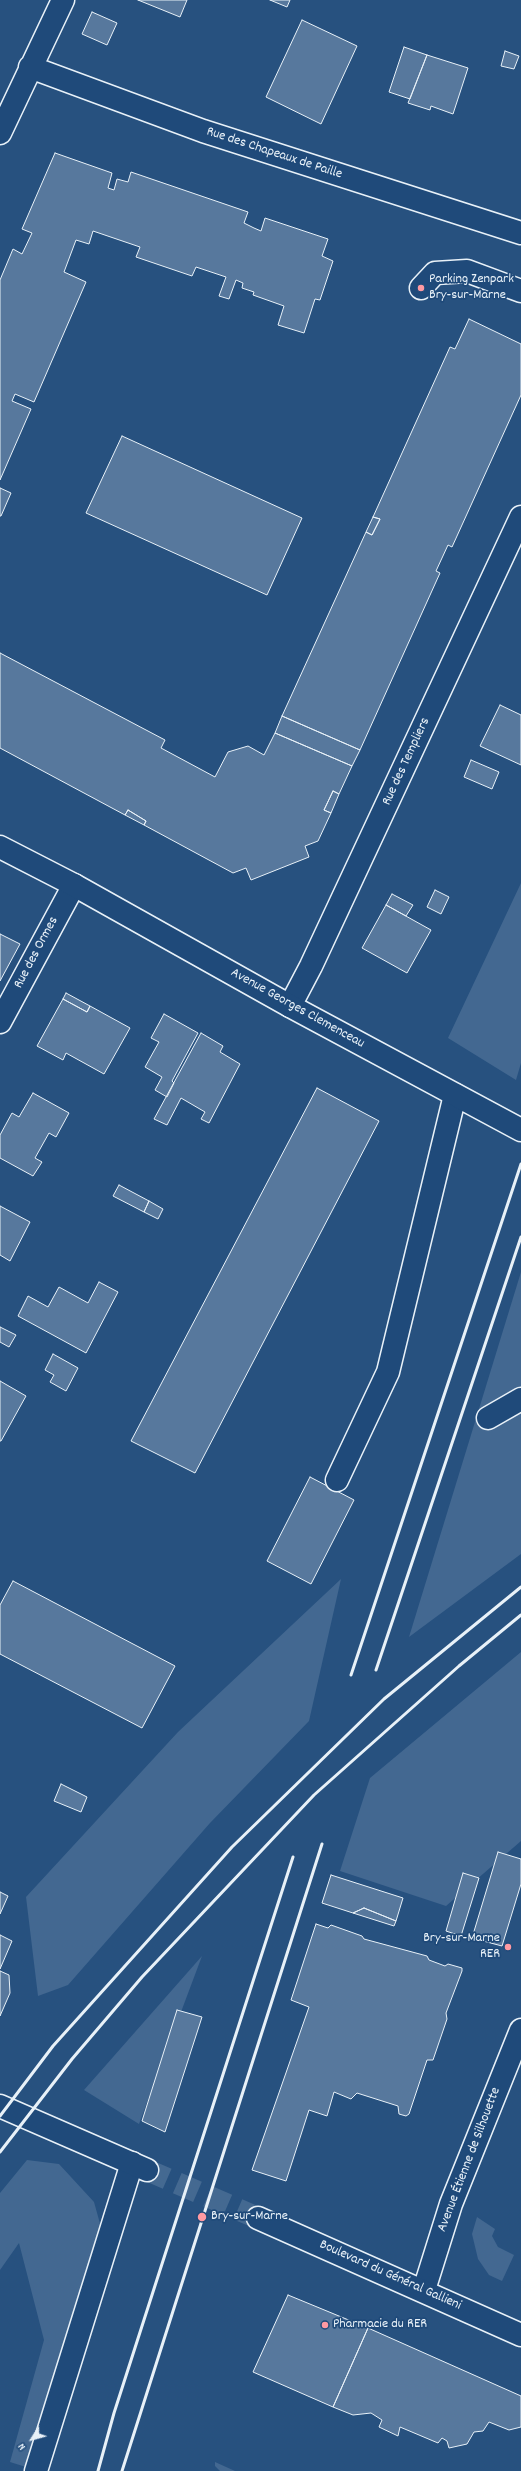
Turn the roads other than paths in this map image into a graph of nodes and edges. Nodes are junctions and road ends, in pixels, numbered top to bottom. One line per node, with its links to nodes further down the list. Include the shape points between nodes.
1 (62, 0): 2 (street)
2 (30, 67): 3 (street); 4 (street, Rue des Chapeaux de Paille, via 203,131)
3 (0, 133)
4 (521, 233)
5 (421, 288): 6 (street, via 435,273 467,271)
6 (521, 291)
7 (521, 517): 10 (street, Rue des Templiers, via 312,966)
8 (0, 848): 9 (street, Avenue Georges Clemenceau)
9 (74, 885): 10 (street, Avenue Georges Clemenceau); 11 (street, Rue des Ormes)
10 (290, 1006): 12 (street, Avenue Georges Clemenceau)
11 (0, 1022)
12 (455, 1095): 13 (street, Avenue Georges Clemenceau); 16 (street, via 388,1372)
13 (521, 1130)
14 (521, 1399): 15 (street)
15 (488, 1418)
16 (337, 1480)
17 (521, 2030): 20 (street, Avenue Étienne de Silhouette, via 451,2204)
18 (0, 2106): 22 (street, via 139,2166)
19 (258, 2218): 20 (street, Boulevard du Général Gallieni)
20 (424, 2290): 21 (street, Boulevard du Général Gallieni)
21 (521, 2335)
22 (36, 2471)

